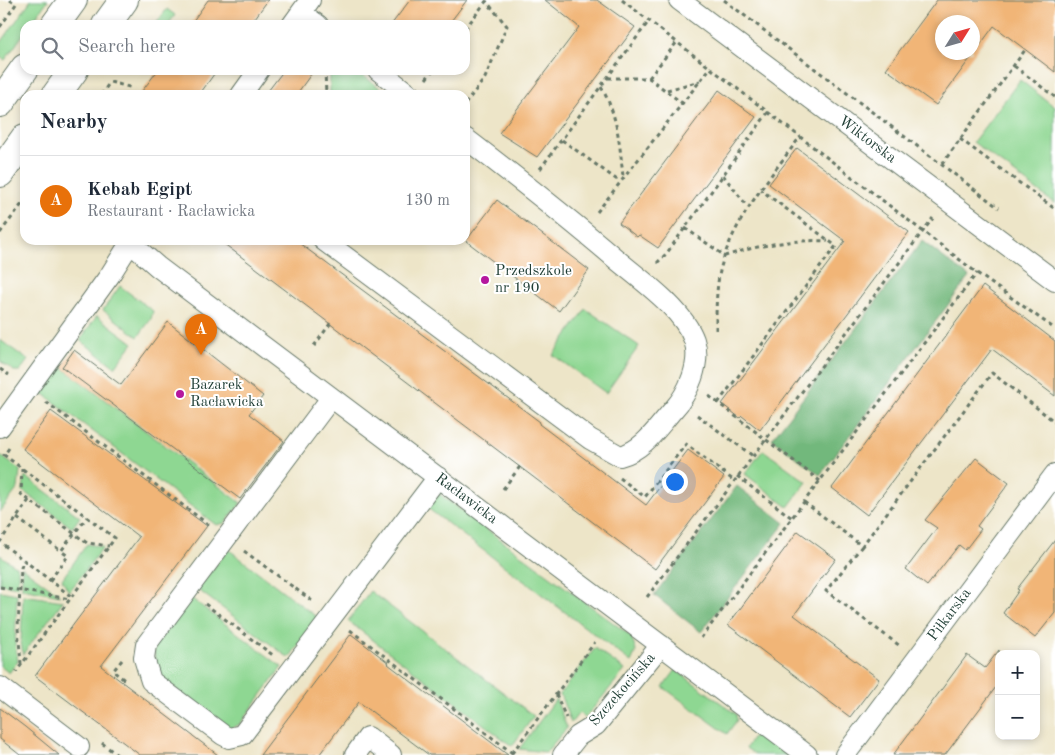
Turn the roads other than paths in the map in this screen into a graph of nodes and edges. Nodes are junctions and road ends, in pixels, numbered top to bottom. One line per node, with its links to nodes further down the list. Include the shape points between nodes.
1 (73, 0): 4 (main road)
2 (124, 0): 5 (main road)
3 (679, 0): 18 (street, Wiktorska)
4 (59, 20)
5 (110, 20)
6 (20, 75): 13 (main road)
7 (70, 75): 10 (main road)
8 (255, 75): 11 (street)
9 (384, 75): 12 (street)
10 (60, 90)
11 (245, 90)
12 (404, 90)
13 (0, 102)
14 (470, 142): 17 (street, via 640,279 682,319 695,341 693,376 680,402 636,450 620,456 590,439)
15 (128, 245): 20 (street, via 110,275)
16 (134, 245): 19 (street, Racławicka, via 158,267)
17 (330, 245)
18 (1055, 281)
19 (331, 398): 22 (street, Racławicka); 22 (street, via 146,645 145,668 151,681 207,723 229,738 242,735)
20 (0, 427)
21 (1055, 474): 30 (street, Piłkarska)
22 (438, 477): 23 (street, Racławicka)
23 (661, 645): 28 (street, Szczekocińska, via 596,725 578,736); 29 (street, Racławicka)
24 (2, 689): 25 (street)
25 (79, 747)
26 (355, 755): 27 (street, via 368,737)
27 (390, 755)
28 (563, 755)
29 (807, 755)
30 (845, 755)

